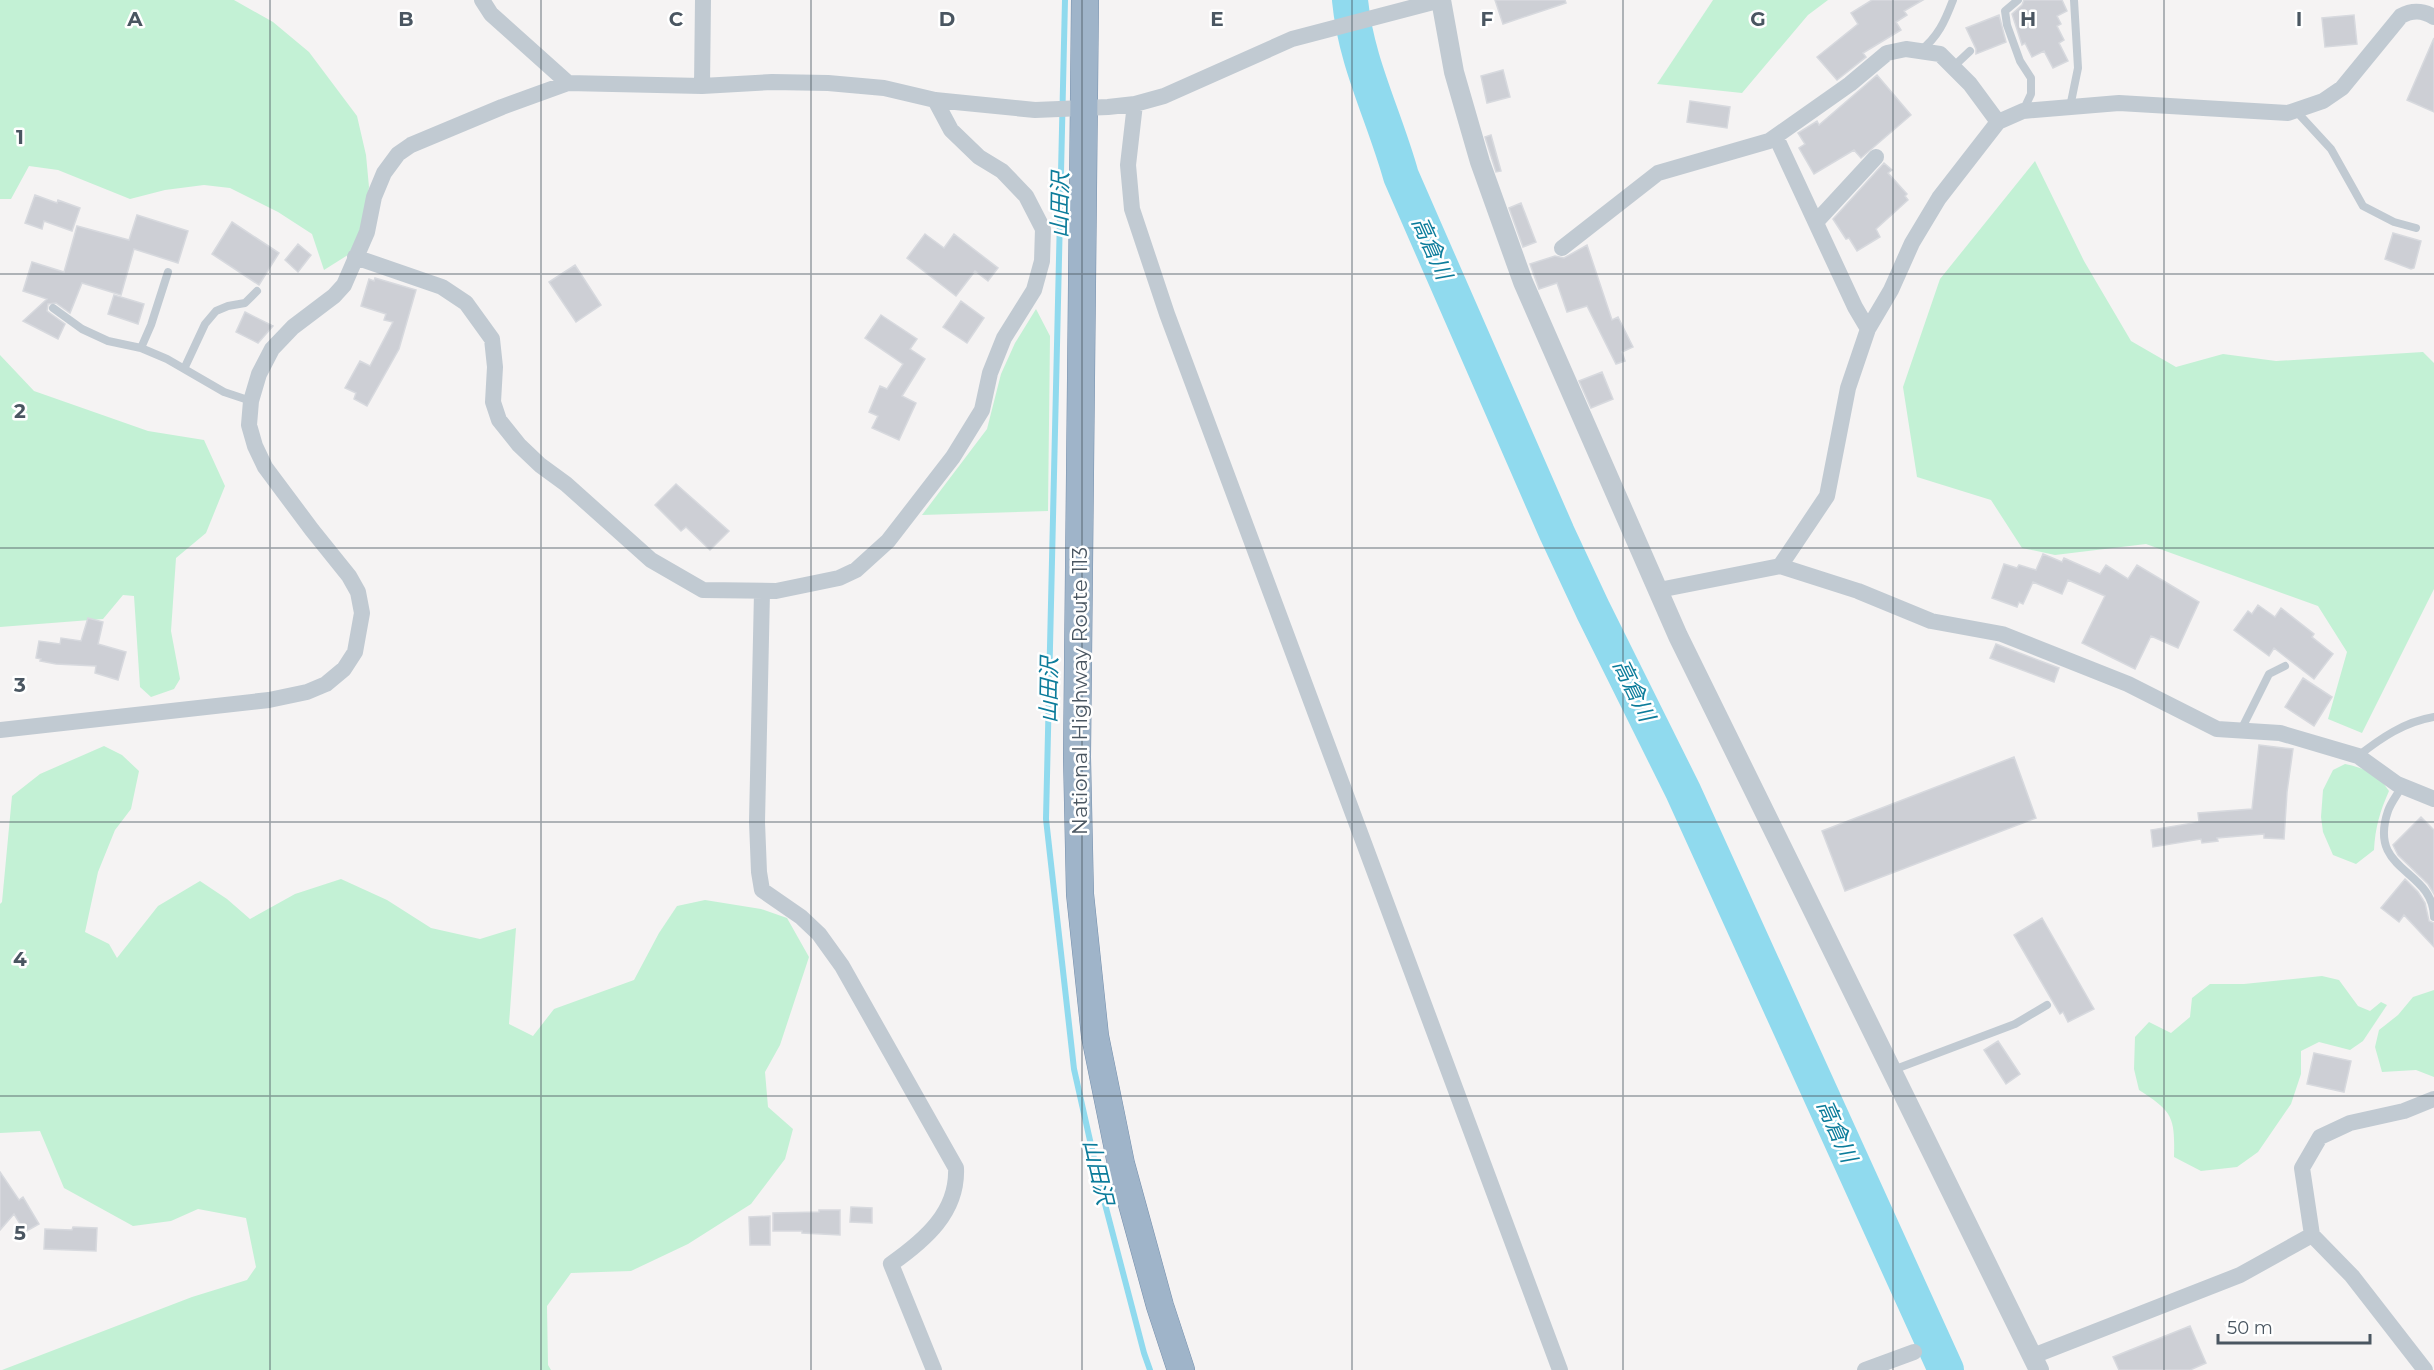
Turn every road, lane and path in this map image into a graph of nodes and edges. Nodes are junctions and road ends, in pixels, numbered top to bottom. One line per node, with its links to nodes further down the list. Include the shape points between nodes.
1 (482, 0): 13 (street, via 491,14)
2 (703, 0): 14 (street)
3 (1085, 0): 18 (highway, National Highway Route 113)
4 (1441, 0): 16 (street, via 1292,39 1164,96); 36 (street, via 1454,72 1480,162 1523,282)
5 (1953, 0): 10 (lane, via 1934,41)
6 (2018, 0): 19 (lane, via 2005,11 2020,61 2031,78 2031,94)
7 (2074, 0): 17 (lane, via 2078,68)
8 (2409, 6): 9 (street); 20 (street, via 2342,88 2323,101)
9 (2434, 17)
10 (1920, 51): 12 (street, via 1940,54); 22 (street, via 1887,53)
11 (1970, 51): 12 (lane)
12 (1953, 67): 21 (street)
13 (568, 83): 14 (street); 27 (street, via 411,145 398,154 377,189 368,232)
14 (702, 86): 15 (street, via 828,83 884,88)
15 (935, 100): 18 (street, via 1035,110); 37 (street, via 951,130 1014,182 1036,212 1043,229 1042,261 1034,290 1004,338 990,373 982,410 952,457 888,540 856,570 839,579)
16 (1135, 104): 18 (street); 54 (street, via 1128,165 1132,209 1167,314)
17 (2070, 107): 19 (street); 20 (street, via 2119,103)
18 (1083, 108): 53 (highway, National Highway Route 113, via 1077,757 1080,894 1095,1036 1121,1164)
19 (2023, 111): 21 (street)
20 (2296, 111): 25 (lane, via 2331,149 2363,206)
21 (1998, 122): 31 (street, via 1939,198)
22 (1776, 137): 24 (street); 26 (street, via 1658,173)
23 (1876, 157): 24 (street)
24 (1816, 222): 31 (street)
25 (2416, 228)
26 (1562, 248)
27 (356, 257): 34 (street, via 344,285 334,296 293,327 272,349); 37 (street, via 442,287 466,303 492,339 493,402 499,420 540,465 651,560 703,590)
28 (168, 272): 32 (lane)
29 (257, 291): 33 (lane, via 245,303 216,311 205,324)
30 (53, 308): 32 (lane, via 82,329)
31 (1868, 329): 35 (street, via 1848,388 1827,496)
32 (141, 348): 33 (lane)
33 (184, 369): 34 (lane, via 224,392)
34 (251, 401): 40 (street, via 249,425 266,467 340,562 358,592 360,628 355,652 344,669 326,684 307,692 269,700)
35 (1780, 566): 36 (street); 41 (street, via 1858,591 1931,621 2002,634 2128,684 2217,729)
36 (1659, 590): 47 (street)
37 (762, 592): 52 (street, via 756,822 762,890 819,934 842,966 956,1168 950,1206 928,1234 891,1264)
38 (2286, 666): 41 (lane, via 2269,674)
39 (2434, 717): 42 (lane, via 2385,735)
40 (0, 730)
41 (2241, 731): 42 (street, via 2280,733)
42 (2358, 756): 43 (street)
43 (2402, 786): 44 (street); 45 (lane, via 2388,810 2383,838 2392,861 2429,893)
44 (2434, 799)
45 (2434, 916)
46 (2047, 1005): 47 (lane, via 2015,1024)
47 (1892, 1070): 51 (street)
48 (2434, 1099): 49 (street, via 2404,1111 2350,1123 2320,1137 2302,1168)
49 (2312, 1235): 51 (street, via 2240,1275); 56 (street, via 2352,1276)
50 (1914, 1352): 55 (street)
51 (2036, 1363)
52 (934, 1370)
53 (1181, 1370)
54 (1560, 1370)
55 (1865, 1370)
56 (2425, 1370)

